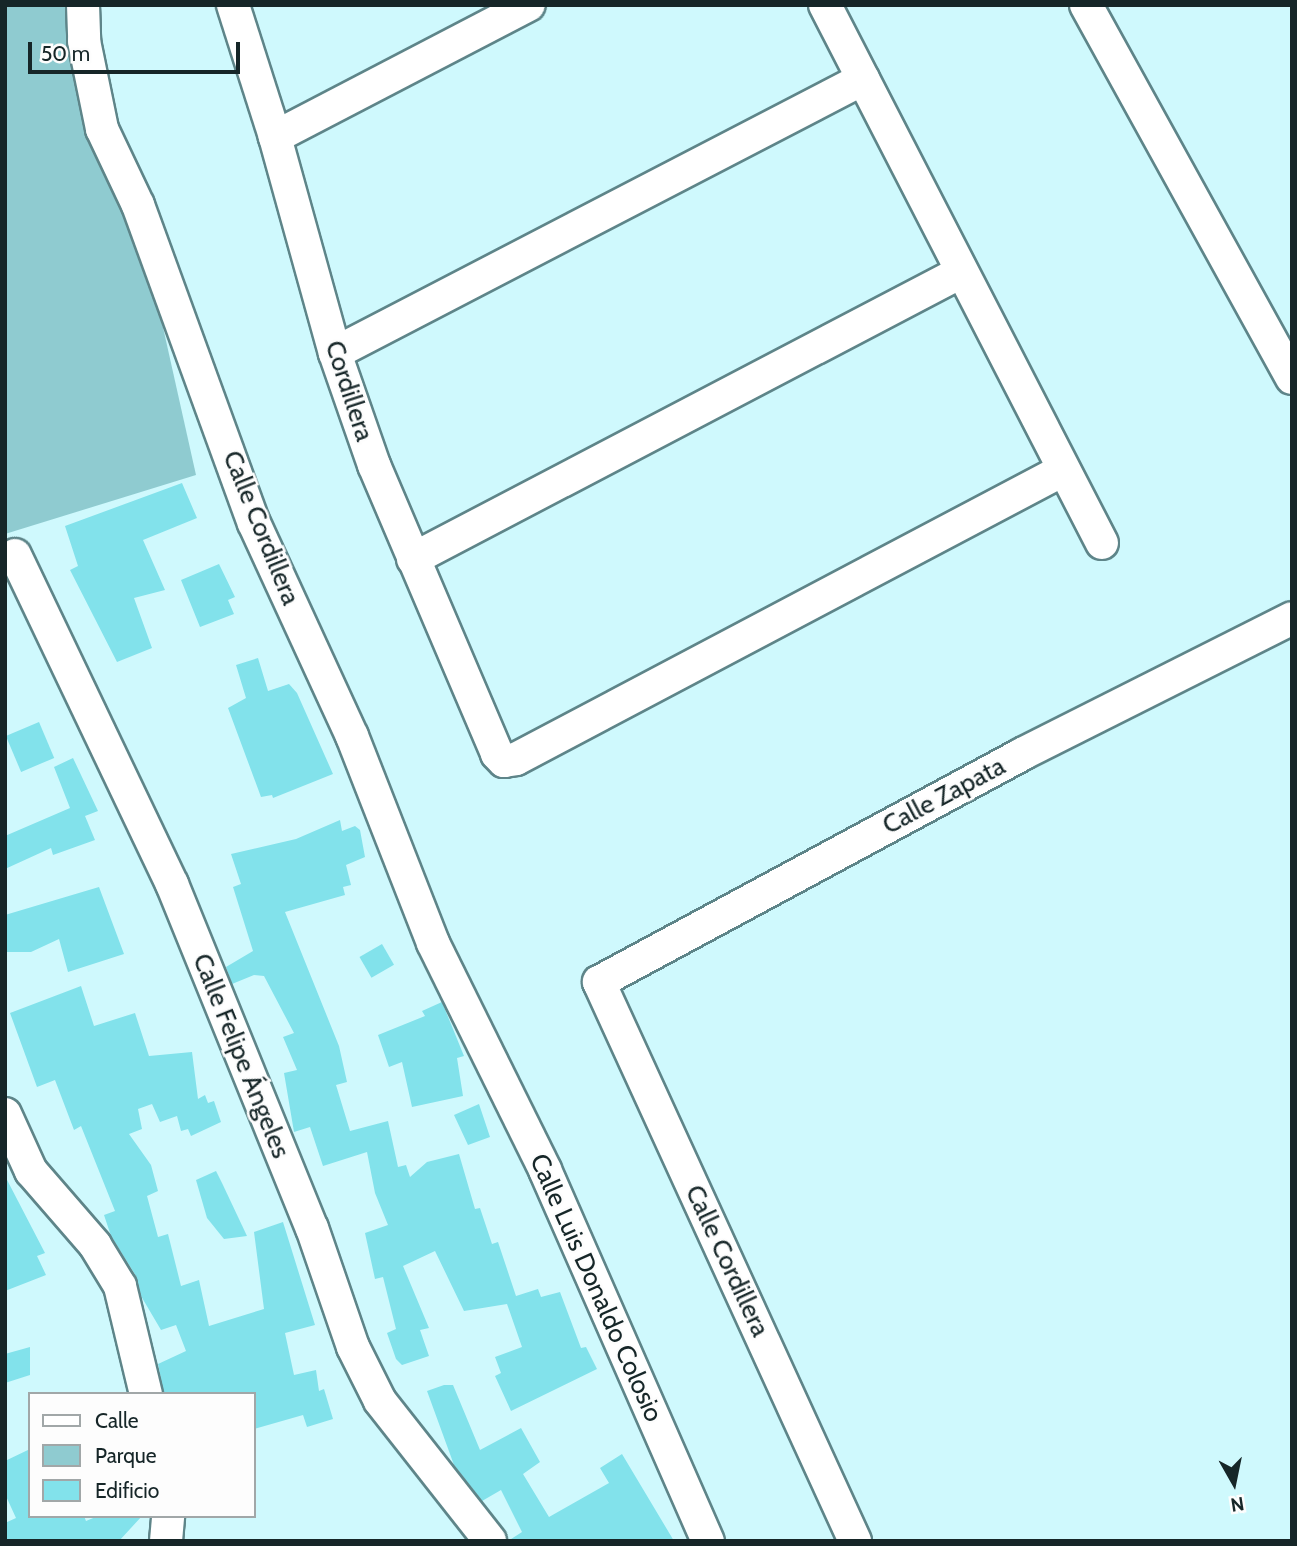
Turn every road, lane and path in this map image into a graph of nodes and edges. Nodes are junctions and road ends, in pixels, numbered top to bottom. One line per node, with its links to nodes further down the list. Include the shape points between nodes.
1 (82, 5): 17 (street, Calle Cordillera, via 84,41 102,130 138,205 254,523 352,736 433,943)
2 (233, 5): 7 (street, Cordillera)
3 (529, 5): 7 (street)
4 (825, 5): 6 (street)
5 (1086, 5): 10 (street)
6 (863, 79): 8 (street); 9 (street)
7 (275, 136): 9 (street, Cordillera)
8 (961, 272): 11 (street); 14 (street)
9 (335, 353): 14 (street, Cordillera)
10 (1292, 378)
11 (1063, 470): 12 (street); 14 (street, Cordillera, via 505,761 496,754)
12 (1102, 543)
13 (15, 555): 22 (street, Calle Felipe Ángeles, via 172,884 312,1228 354,1347 380,1401)
14 (413, 559)
15 (1292, 618): 16 (street, Calle Zapata, via 1022,754)
16 (599, 982): 24 (street, Calle Cordillera)
17 (481, 1037): 23 (street, Calle Luis Donaldo Colosio, via 545,1170)
18 (5, 1114): 19 (street, via 31,1171 94,1245 120,1286)
19 (146, 1392)
20 (168, 1518): 21 (street)
21 (166, 1541)
22 (490, 1541)
23 (708, 1541)
24 (855, 1541)

